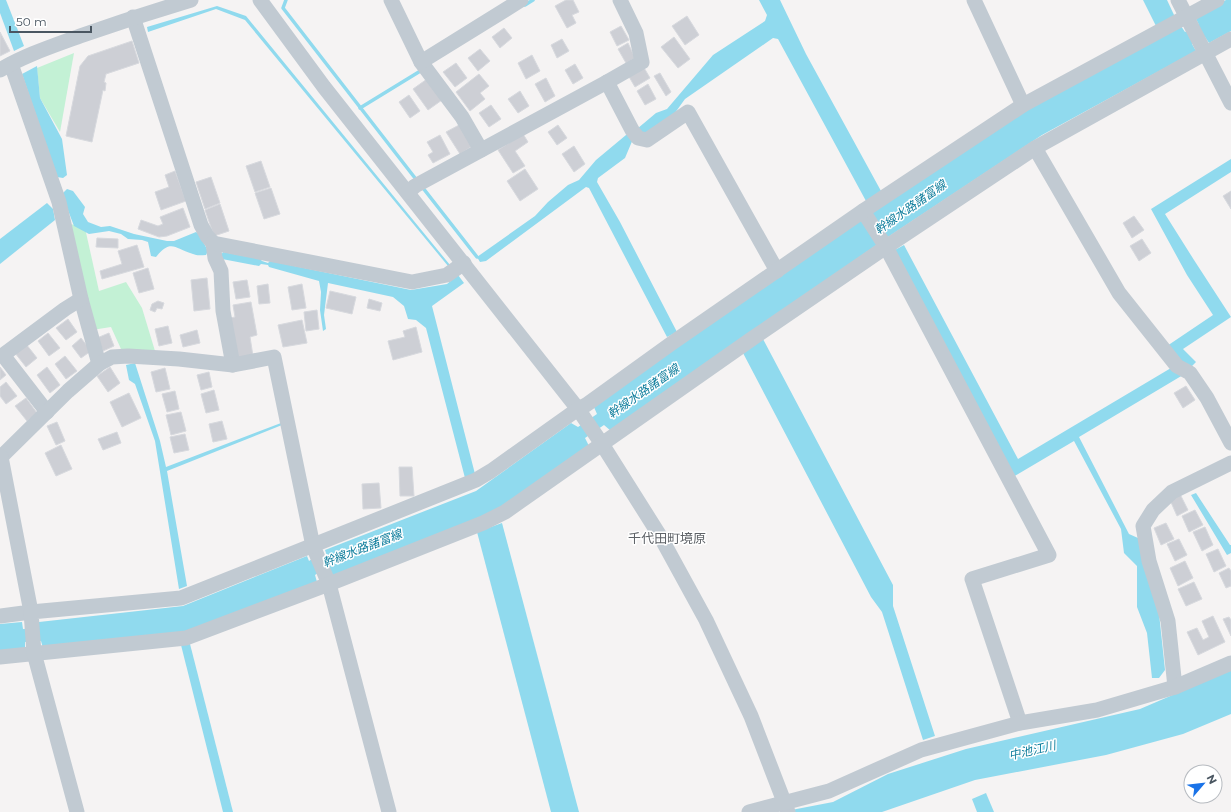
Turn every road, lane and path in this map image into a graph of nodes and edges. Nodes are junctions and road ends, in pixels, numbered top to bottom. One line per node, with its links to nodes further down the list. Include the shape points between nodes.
1 (191, 0): 9 (street)
2 (260, 0): 20 (street, via 324,87)
3 (391, 0): 13 (street)
4 (521, 0): 13 (street)
5 (620, 0): 15 (street, via 636,33 642,62)
6 (974, 0): 17 (street)
7 (1178, 0): 10 (street)
8 (1217, 0): 10 (street)
9 (133, 17): 14 (street, via 55,45); 23 (street, via 202,225)
10 (1188, 22): 12 (street); 17 (street)
11 (1231, 39): 12 (street)
12 (1203, 48): 16 (street); 18 (street)
13 (424, 66): 19 (street, via 462,118)
14 (5, 67): 26 (street, via 59,202)
15 (607, 82): 19 (street); 25 (street, via 635,134 647,140 688,112)
16 (1231, 103)
17 (1023, 105): 21 (street)
18 (1035, 148): 22 (street); 32 (street, via 1119,293 1207,398)
19 (481, 150): 20 (street)
20 (408, 192): 24 (street)
21 (866, 217): 22 (street); 25 (street)
22 (883, 241): 31 (street, via 748,341); 43 (street, via 1049,555 972,579)
23 (213, 244): 24 (street, via 412,282 447,275); 28 (street, via 215,258 221,270 223,311)
24 (464, 263): 30 (street)
25 (777, 271): 30 (street, via 586,405)
26 (81, 300): 27 (street); 29 (street, via 3,355)
27 (99, 364): 28 (street, via 112,356 128,356); 29 (street)
28 (233, 365): 35 (street, via 274,357)
29 (47, 412): 33 (street)
30 (582, 414): 31 (street); 35 (street, via 491,472)
31 (598, 439): 36 (street, via 505,512); 44 (street, via 660,536 706,620 751,716)
32 (1231, 443)
33 (0, 458): 38 (street)
34 (1231, 463): 42 (street, via 1172,492 1153,510 1143,526 1149,561 1168,621)
35 (315, 549): 36 (street); 38 (street, via 181,598)
36 (327, 580): 39 (street, via 186,638); 46 (street)
37 (0, 616): 38 (street)
38 (31, 618): 39 (street)
39 (34, 649): 40 (street); 45 (street)
40 (0, 656)
41 (1231, 663): 42 (street)
42 (1175, 687): 43 (street, via 1097,710)
43 (1020, 723): 44 (street, via 921,750)
44 (787, 807): 47 (street)
45 (77, 812)
46 (389, 812)
47 (749, 812)

